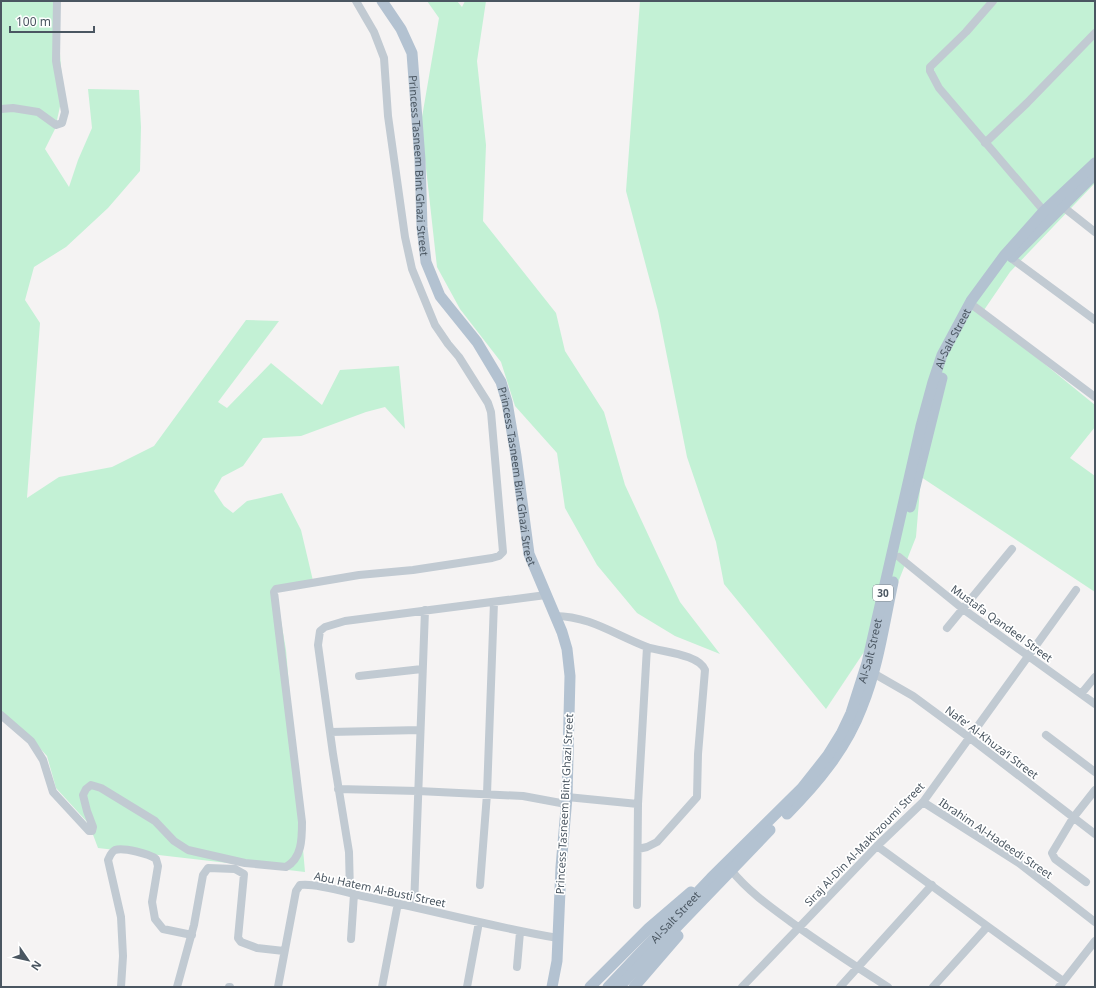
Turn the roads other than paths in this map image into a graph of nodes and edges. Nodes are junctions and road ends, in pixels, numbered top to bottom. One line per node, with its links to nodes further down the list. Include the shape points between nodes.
1 (57, 1): 6 (street, via 56,61 64,120 56,125 38,112)
2 (356, 1): 35 (street, via 374,32 384,58 388,116 412,269 435,325 459,357 491,412 503,552 492,558 360,575 274,592 302,822 300,849 293,862 286,867 245,863 188,850 174,841 155,821 94,785 87,788 83,795 93,827 92,831 88,831 53,792 43,760 31,740)
3 (382, 1): 21 (main road, Princess Tasneem Bint Ghazi Street, via 401,29 412,53 426,262 440,296 477,342 501,382 516,456 529,554)
4 (993, 1): 7 (street, via 930,67 940,88)
5 (1095, 33): 7 (street)
6 (1, 109)
7 (985, 143): 11 (street)
8 (1095, 163): 11 (main road, Al-Salt Street / 30)
9 (1095, 174): 10 (main road, Al-Salt Street / 30)
10 (1062, 206): 12 (street); 13 (main road, Al-Salt Street / 30)
11 (1044, 211): 53 (main road, Al-Salt Street / 30, via 981,286 959,321 940,360 921,426 867,662 851,713 841,734 802,788)
12 (1095, 232)
13 (1011, 258): 14 (main road, Al-Salt Street / 30, via 993,279); 16 (street)
14 (975, 307): 17 (street); 19 (main road, Al-Salt Street / 30, via 956,339 939,386)
15 (1095, 309): 16 (street)
16 (1092, 318)
17 (1095, 397)
18 (1012, 549): 23 (street)
19 (899, 557): 23 (street, Mustafa Qandeel Street); 30 (main road, Al-Salt Street / 30)
20 (1076, 590): 28 (street, Siraj Al-Din Al-Makhzoumi Street)
21 (546, 595): 22 (street); 25 (main road, Princess Tasneem Bint Ghazi Street)
22 (494, 602): 24 (street); 44 (street)
23 (963, 609): 26 (street); 28 (street, Mustafa Qandeel Street)
24 (425, 610): 29 (street); 37 (street, via 345,621 320,631 318,645)
25 (555, 616): 27 (street, via 568,616 592,622); 45 (main road, Princess Tasneem Bint Ghazi Street, via 567,649 570,676)
26 (947, 628)
27 (647, 647): 47 (street); 51 (street, via 695,660 703,666 706,678 698,754 697,796 657,842)
28 (1028, 656): 33 (street, Mustafa Qandeel Street); 39 (street, Siraj Al-Din Al-Makhzoumi Street)
29 (422, 669): 31 (street); 36 (street)
30 (873, 673): 39 (street, Nafe‘ Al-Khuza‘i Street, via 913,696); 52 (main road, Al-Salt Street / 30, via 863,707 851,732 824,773 804,797)
31 (359, 676)
32 (1095, 677): 33 (street)
33 (1081, 694): 34 (street, Mustafa Qandeel Street)
34 (1095, 704)
35 (1, 715)
36 (420, 730): 37 (street); 43 (street)
37 (330, 732): 41 (street)
38 (1046, 735): 40 (street)
39 (970, 738): 46 (street, Siraj Al-Din Al-Makhzoumi Street); 48 (street, Nafe‘ Al-Khuza‘i Street)
40 (1095, 772)
41 (338, 789): 43 (street); 58 (street)
42 (1095, 790): 48 (street)
43 (418, 791): 44 (street); 61 (street)
44 (487, 794): 45 (street); 55 (street)
45 (566, 801): 47 (street); 68 (main road, Princess Tasneem Bint Ghazi Street)
46 (923, 802): 50 (street, Siraj Al-Din Al-Makhzoumi Street); 63 (street, Ibrahim Al-Hadeedi Street, via 1019,863)
47 (638, 804): 51 (street)
48 (1073, 818): 49 (street, Nafe‘ Al-Khuza‘i Street); 54 (street, via 1052,855)
49 (1095, 834)
50 (877, 846): 56 (street); 65 (street, Siraj Al-Din Al-Makhzoumi Street)
51 (638, 849): 60 (street)
52 (730, 870): 57 (main road, Al-Salt Street / 30); 65 (street, via 744,886)
53 (711, 878): 82 (main road, via 649,928); 83 (main road, Al-Salt Street / 30)
54 (1086, 882)
55 (480, 885)
56 (932, 885): 64 (street); 73 (street)
57 (711, 891): 84 (main road, Al-Salt Street / 30); 85 (main road, via 699,911)
58 (352, 894): 59 (street, Abu Hatem Al-Busti Street); 69 (street); 71 (street, Abu Hatem Al-Busti Street, via 312,886 298,886)
59 (398, 903): 61 (street, Abu Hatem Al-Busti Street); 79 (street)
60 (637, 905)
61 (414, 907): 62 (street, Abu Hatem Al-Busti Street)
62 (479, 922): 66 (street, Abu Hatem Al-Busti Street); 80 (street)
63 (1095, 922)
64 (987, 927): 75 (street); 89 (street)
65 (800, 928): 73 (street); 86 (street, Siraj Al-Din Al-Makhzoumi Street)
66 (520, 932): 68 (street, Abu Hatem Al-Busti Street); 72 (street)
67 (192, 935): 71 (street, via 204,871 210,867 235,869 245,878 238,938 241,942 257,948); 76 (street, via 163,929 155,919 152,902 158,866 156,859 118,849 111,853 108,860 121,918); 77 (street)
68 (558, 938): 74 (main road, Princess Tasneem Bint Ghazi Street)
69 (350, 939)
70 (1095, 941): 75 (street)
71 (284, 951): 78 (street, Abu Hatem Al-Busti Street)
72 (517, 967)
73 (857, 968): 87 (street); 88 (street)
74 (553, 981): 81 (main road, Princess Tasneem Bint Ghazi Street)
75 (1061, 984)
76 (121, 987)
77 (176, 987)
78 (278, 987)
79 (382, 987)
80 (467, 987)
81 (557, 987)
82 (590, 987)
83 (608, 987)
84 (619, 987)
85 (634, 987)
86 (742, 987)
87 (840, 987)
88 (888, 987)
89 (933, 987)

